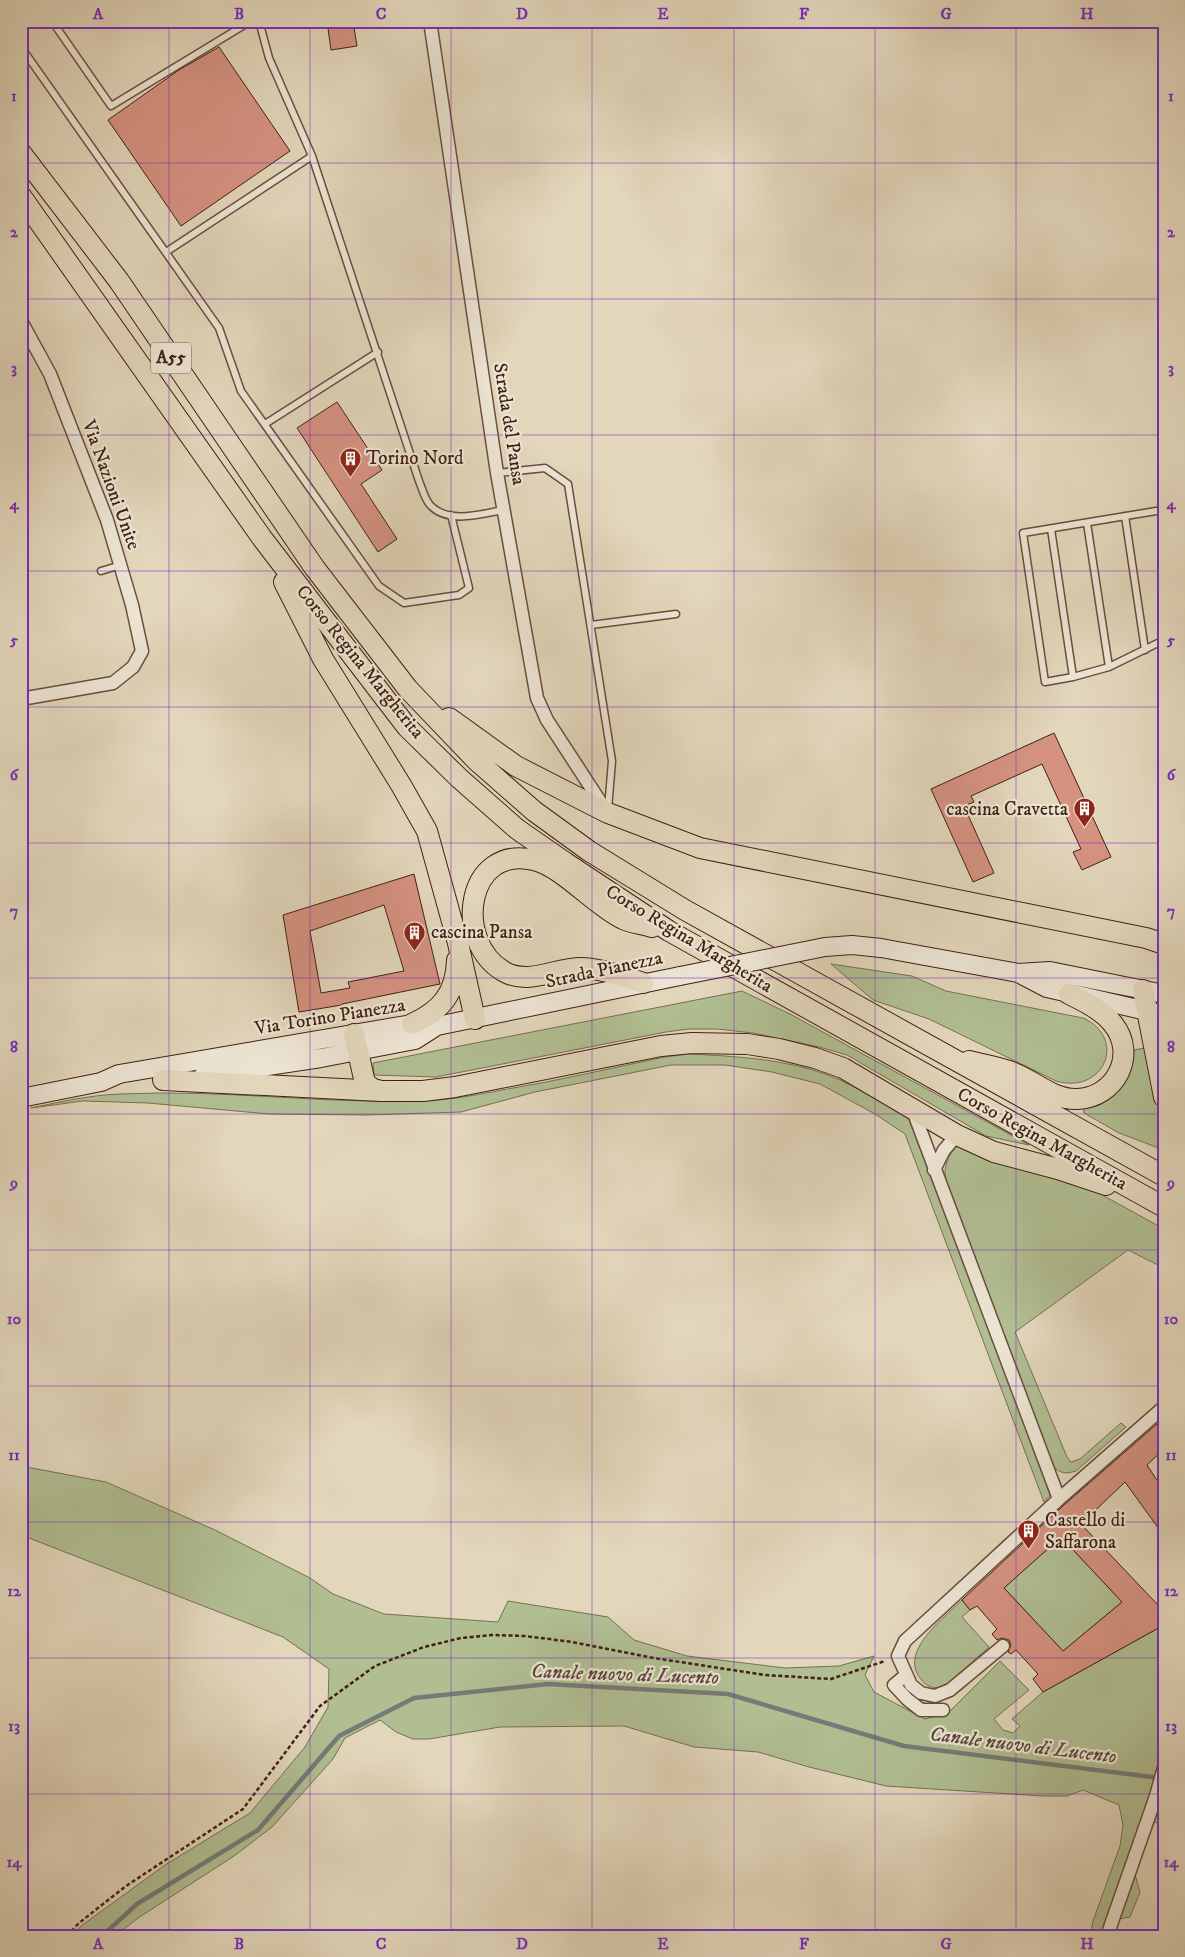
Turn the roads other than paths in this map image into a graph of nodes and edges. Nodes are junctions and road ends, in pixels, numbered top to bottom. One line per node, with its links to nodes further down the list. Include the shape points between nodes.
1 (52, 21): 2 (lane, via 111,106)
2 (250, 21)
3 (259, 21): 9 (lane, via 269,58)
4 (269, 21): 5 (lane, via 276,24)
5 (313, 21)
6 (430, 21): 15 (street, Strada del Pansa)
7 (21, 47): 11 (lane)
8 (21, 153): 31 (main road, Corso Regina Margherita / A55, via 119,281 314,567)
9 (312, 156): 11 (lane); 13 (lane)
10 (21, 196): 22 (main road, A55)
11 (166, 252): 14 (lane, via 219,328 241,391)
12 (21, 321): 23 (street, Via Nazioni Unite, via 50,374 108,520)
13 (378, 352): 14 (lane); 17 (lane, via 429,506)
14 (265, 424): 17 (lane, via 379,586 404,603 459,595 469,588)
15 (497, 473): 16 (street, Strada del Pansa); 26 (lane, via 545,468 568,484)
16 (503, 510): 17 (lane); 33 (street, Strada del Pansa, via 537,698 547,720)
17 (451, 515)
18 (1125, 516): 19 (lane); 20 (lane, via 1162,510); 28 (lane)
19 (1087, 523): 21 (lane); 29 (lane)
20 (1164, 524)
21 (1051, 528): 30 (lane); 30 (lane, via 1023,533 1045,682)
22 (262, 538): 34 (main road, Corso Regina Margherita / A55, via 407,727 459,778 517,829); 35 (main road, via 323,659 427,831)
23 (121, 565): 24 (lane); 32 (street, Via Nazioni Unite, via 142,651 133,667 113,683)
24 (101, 570)
25 (676, 614): 26 (lane)
26 (590, 625): 33 (lane, via 612,761)
27 (1164, 640): 28 (lane)
28 (1145, 650): 29 (lane)
29 (1109, 667): 30 (lane)
30 (1073, 677)
31 (408, 689): 33 (main road, via 516,766); 48 (main road, Corso Regina Margherita, via 477,761 589,851 685,910)
32 (21, 699)
33 (608, 813): 36 (main road, via 700,848)
34 (669, 931): 38 (main road, via 623,919 551,868 533,860 500,863 486,873 476,890 472,908 480,948 504,972 526,977 579,968 609,971); 59 (main road, Corso Regina Margherita)
35 (458, 943): 43 (main road); 44 (main road, via 457,971 448,995 426,1018)
36 (1164, 944)
37 (1018, 973): 38 (main road, Strada Pianezza, bridge, via 911,952 852,945 825,947); 39 (main road, Strada Pianezza, via 1050,971); 40 (main road, Strada Pianezza, via 1047,988)
38 (644, 982): 43 (main road, Strada Pianezza)
39 (1143, 990): 41 (main road, Strada Pianezza); 42 (main road)
40 (1069, 994): 42 (main road, Strada Pianezza); 48 (main road, via 1105,1016 1122,1040 1120,1072 1111,1085 1096,1095 1065,1098 1014,1072)
41 (1164, 994)
42 (1155, 1014): 49 (main road)
43 (475, 1019): 45 (main road, Strada Pianezza)
44 (412, 1024): 45 (main road, Via Torino Pianezza); 47 (main road, Via Torino Pianezza)
45 (437, 1026): 47 (main road, Via Torino Pianezza, via 415,1040)
46 (1164, 1031): 49 (main road, via 1157,1043)
47 (356, 1042): 50 (main road, Via Torino Pianezza, via 218,1074); 51 (main road, Via Torino Pianezza, via 119,1074); 52 (main road, via 365,1084)
48 (939, 1053): 58 (main road, Corso Regina Margherita)
49 (1156, 1054): 53 (main road)
50 (163, 1080): 51 (main road, Via Torino Pianezza, via 120,1084); 52 (main road)
51 (101, 1082): 54 (main road, Via Torino Pianezza)
52 (381, 1092): 55 (main road, via 455,1087 652,1048 717,1042 779,1049 843,1068)
53 (1164, 1096)
54 (21, 1098)
55 (912, 1108): 56 (main road); 57 (street)
56 (957, 1135): 57 (street, Corso Regina Margherita, via 944,1150); 59 (main road, via 994,1152 1058,1168)
57 (934, 1170): 61 (street)
58 (1164, 1176)
59 (1160, 1204)
60 (1164, 1407): 61 (street)
61 (1058, 1499): 63 (street, via 905,1641 898,1656)
62 (1003, 1646): 63 (street, via 950,1690 935,1696 920,1693)
63 (906, 1675): 64 (street, via 894,1685 907,1699 921,1710)
64 (943, 1710)
65 (1161, 1774): 66 (street)
66 (1107, 1936)

